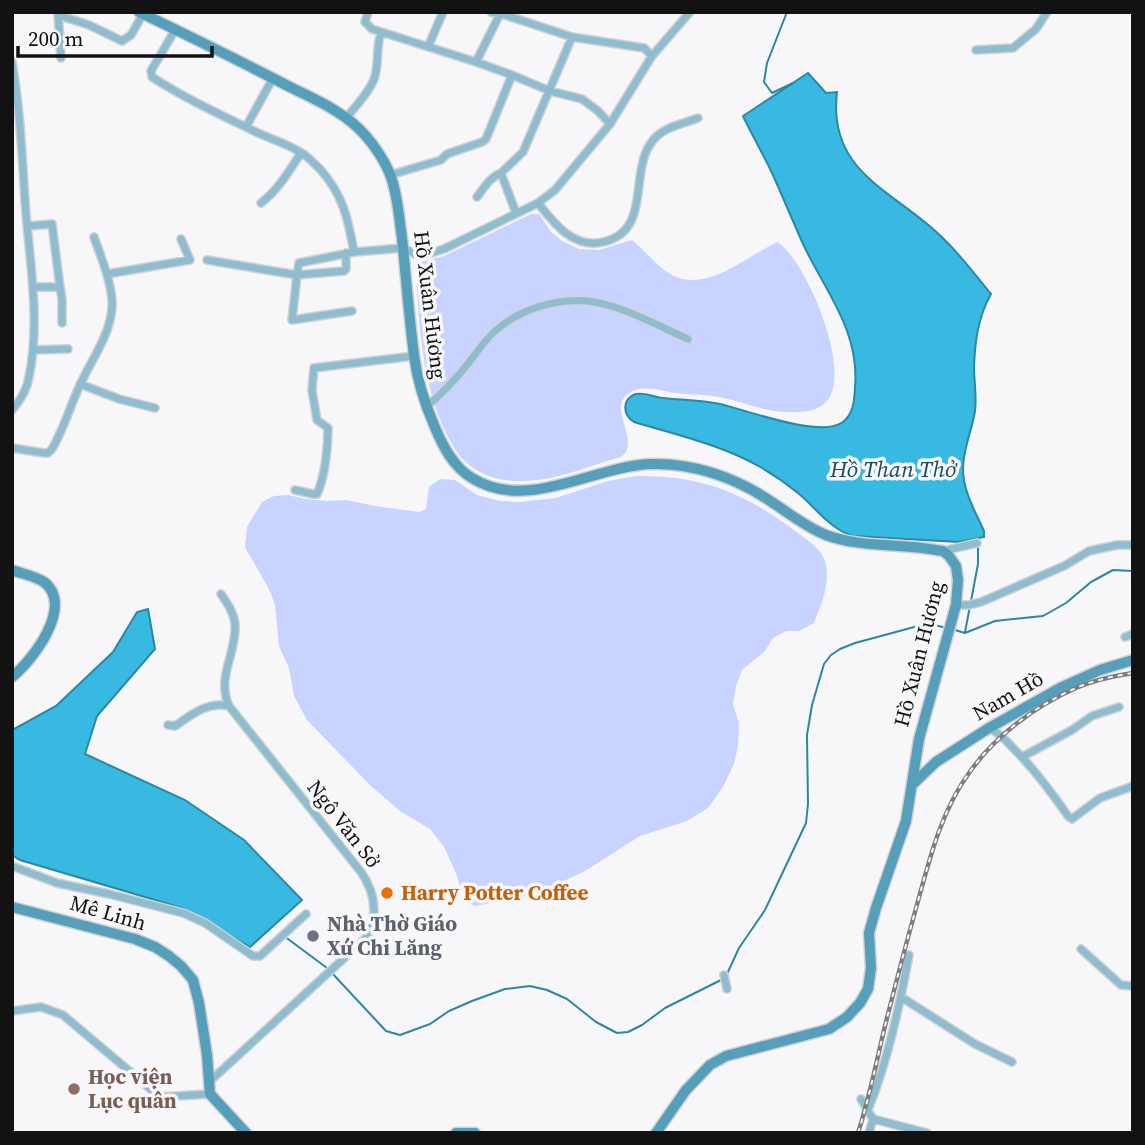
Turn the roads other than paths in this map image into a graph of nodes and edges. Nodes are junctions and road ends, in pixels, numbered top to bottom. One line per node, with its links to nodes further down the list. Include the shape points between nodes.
1 (368, 12): 10 (street, via 366,24)
2 (443, 12): 12 (street)
3 (491, 12): 8 (street)
4 (690, 12): 14 (street)
5 (1047, 12): 13 (street, via 1036,29 1013,48)
6 (141, 13): 7 (street, via 131,35 122,41); 9 (main road, Hồ Xuân Hương)
7 (58, 14): 15 (street)
8 (500, 14): 11 (street); 17 (street)
9 (175, 30): 19 (main road, Hồ Xuân Hương); 24 (street, via 151,71 152,77)
10 (381, 33): 12 (street); 21 (street, via 374,80)
11 (572, 37): 14 (street, via 644,48); 20 (street)
12 (428, 47): 17 (street)
13 (976, 50)
14 (652, 56): 23 (street)
15 (61, 58)
16 (12, 62): 32 (street)
17 (476, 62): 18 (street)
18 (512, 75): 20 (street); 27 (street, via 486,139 447,153 441,160)
19 (273, 78): 21 (main road, Hồ Xuân Hương); 24 (street)
20 (550, 91): 23 (street, via 582,99); 26 (street, via 523,152)
21 (347, 117): 27 (main road, Hồ Xuân Hương, via 367,137)
22 (698, 118): 30 (street, via 652,140 632,221 609,241 571,238)
23 (610, 124): 30 (street, via 555,190)
24 (246, 127): 25 (street)
25 (302, 152): 29 (street); 36 (street, via 336,190 348,218)
26 (501, 173): 28 (street); 31 (street)
27 (390, 175): 35 (main road, Hồ Xuân Hương)
28 (477, 197)
29 (261, 203)
30 (538, 203): 31 (street)
31 (516, 213): 35 (street, via 428,254)
32 (28, 226): 40 (street); 41 (street, via 52,224)
33 (94, 237): 38 (street)
34 (181, 239): 38 (street, via 190,260)
35 (403, 248): 36 (street); 47 (main road, Hồ Xuân Hương)
36 (350, 253): 39 (street, via 299,263); 39 (street, via 344,271)
37 (206, 260): 39 (street)
38 (107, 274): 48 (street, via 112,299 109,324)
39 (297, 275): 42 (street, via 292,320)
40 (33, 287): 41 (street); 46 (street)
41 (60, 287): 43 (street)
42 (352, 311)
43 (62, 323)
44 (688, 339): 50 (street, via 589,301 540,306 492,333)
45 (68, 349): 46 (street)
46 (33, 350): 51 (street, via 26,388)
47 (414, 356): 50 (main road, Hồ Xuân Hương); 53 (street, via 314,368 312,390 317,420 328,428 327,447 317,494)
48 (80, 384): 49 (street); 52 (street, via 50,452)
49 (155, 408)
50 (426, 408): 56 (main road, Hồ Xuân Hương, via 458,467 487,486 533,490 606,471 680,465 724,477 823,534)
51 (12, 410)
52 (12, 448)
53 (295, 490)
54 (977, 543): 56 (street)
55 (1133, 545): 59 (street, via 1089,551 981,602)
56 (943, 551): 59 (main road, Hồ Xuân Hương, via 954,560 958,572)
57 (12, 570): 61 (main road, via 45,583 54,601 44,639)
58 (221, 594): 62 (street, via 235,624 224,682)
59 (955, 609): 67 (main road, Hồ Xuân Hương, via 919,738)
60 (1133, 660): 65 (main road, Nam Hồ, via 1060,688)
61 (12, 677)
62 (229, 706): 64 (street, via 215,704); 80 (street, Ngô Văn Sở, via 368,882 375,909 365,939)
63 (1119, 707): 66 (street, via 1092,716)
64 (168, 725)
65 (989, 728): 66 (street); 67 (main road, Nam Hồ, via 936,762)
66 (1022, 757): 68 (street, via 1072,819 1100,798)
67 (912, 785): 88 (main road, Hồ Xuân Hương, via 906,821 869,933 871,968 860,1003 829,1029 718,1060 686,1090)
68 (1133, 786)
69 (12, 866): 71 (street, via 53,882 183,913 253,956 260,956)
70 (12, 907): 80 (main road, Mê Linh, via 135,939 181,966 193,980 199,1003)
71 (306, 914)
72 (1081, 948): 75 (street, via 1121,985)
73 (909, 955): 77 (street)
74 (724, 975): 76 (street)
75 (1133, 986)
76 (727, 989)
77 (901, 997): 79 (street); 83 (street, via 888,1055)
78 (12, 1011): 81 (street, via 41,1007 63,1015 160,1097)
79 (1012, 1062)
80 (209, 1082): 81 (main road, Mê Linh)
81 (210, 1094): 85 (main road)
82 (861, 1098): 83 (street)
83 (868, 1110): 84 (street)
84 (873, 1119): 89 (street); 90 (street)
85 (246, 1133)
86 (456, 1133): 87 (main road)
87 (475, 1133)
88 (656, 1133)
89 (869, 1133)
90 (927, 1133)

